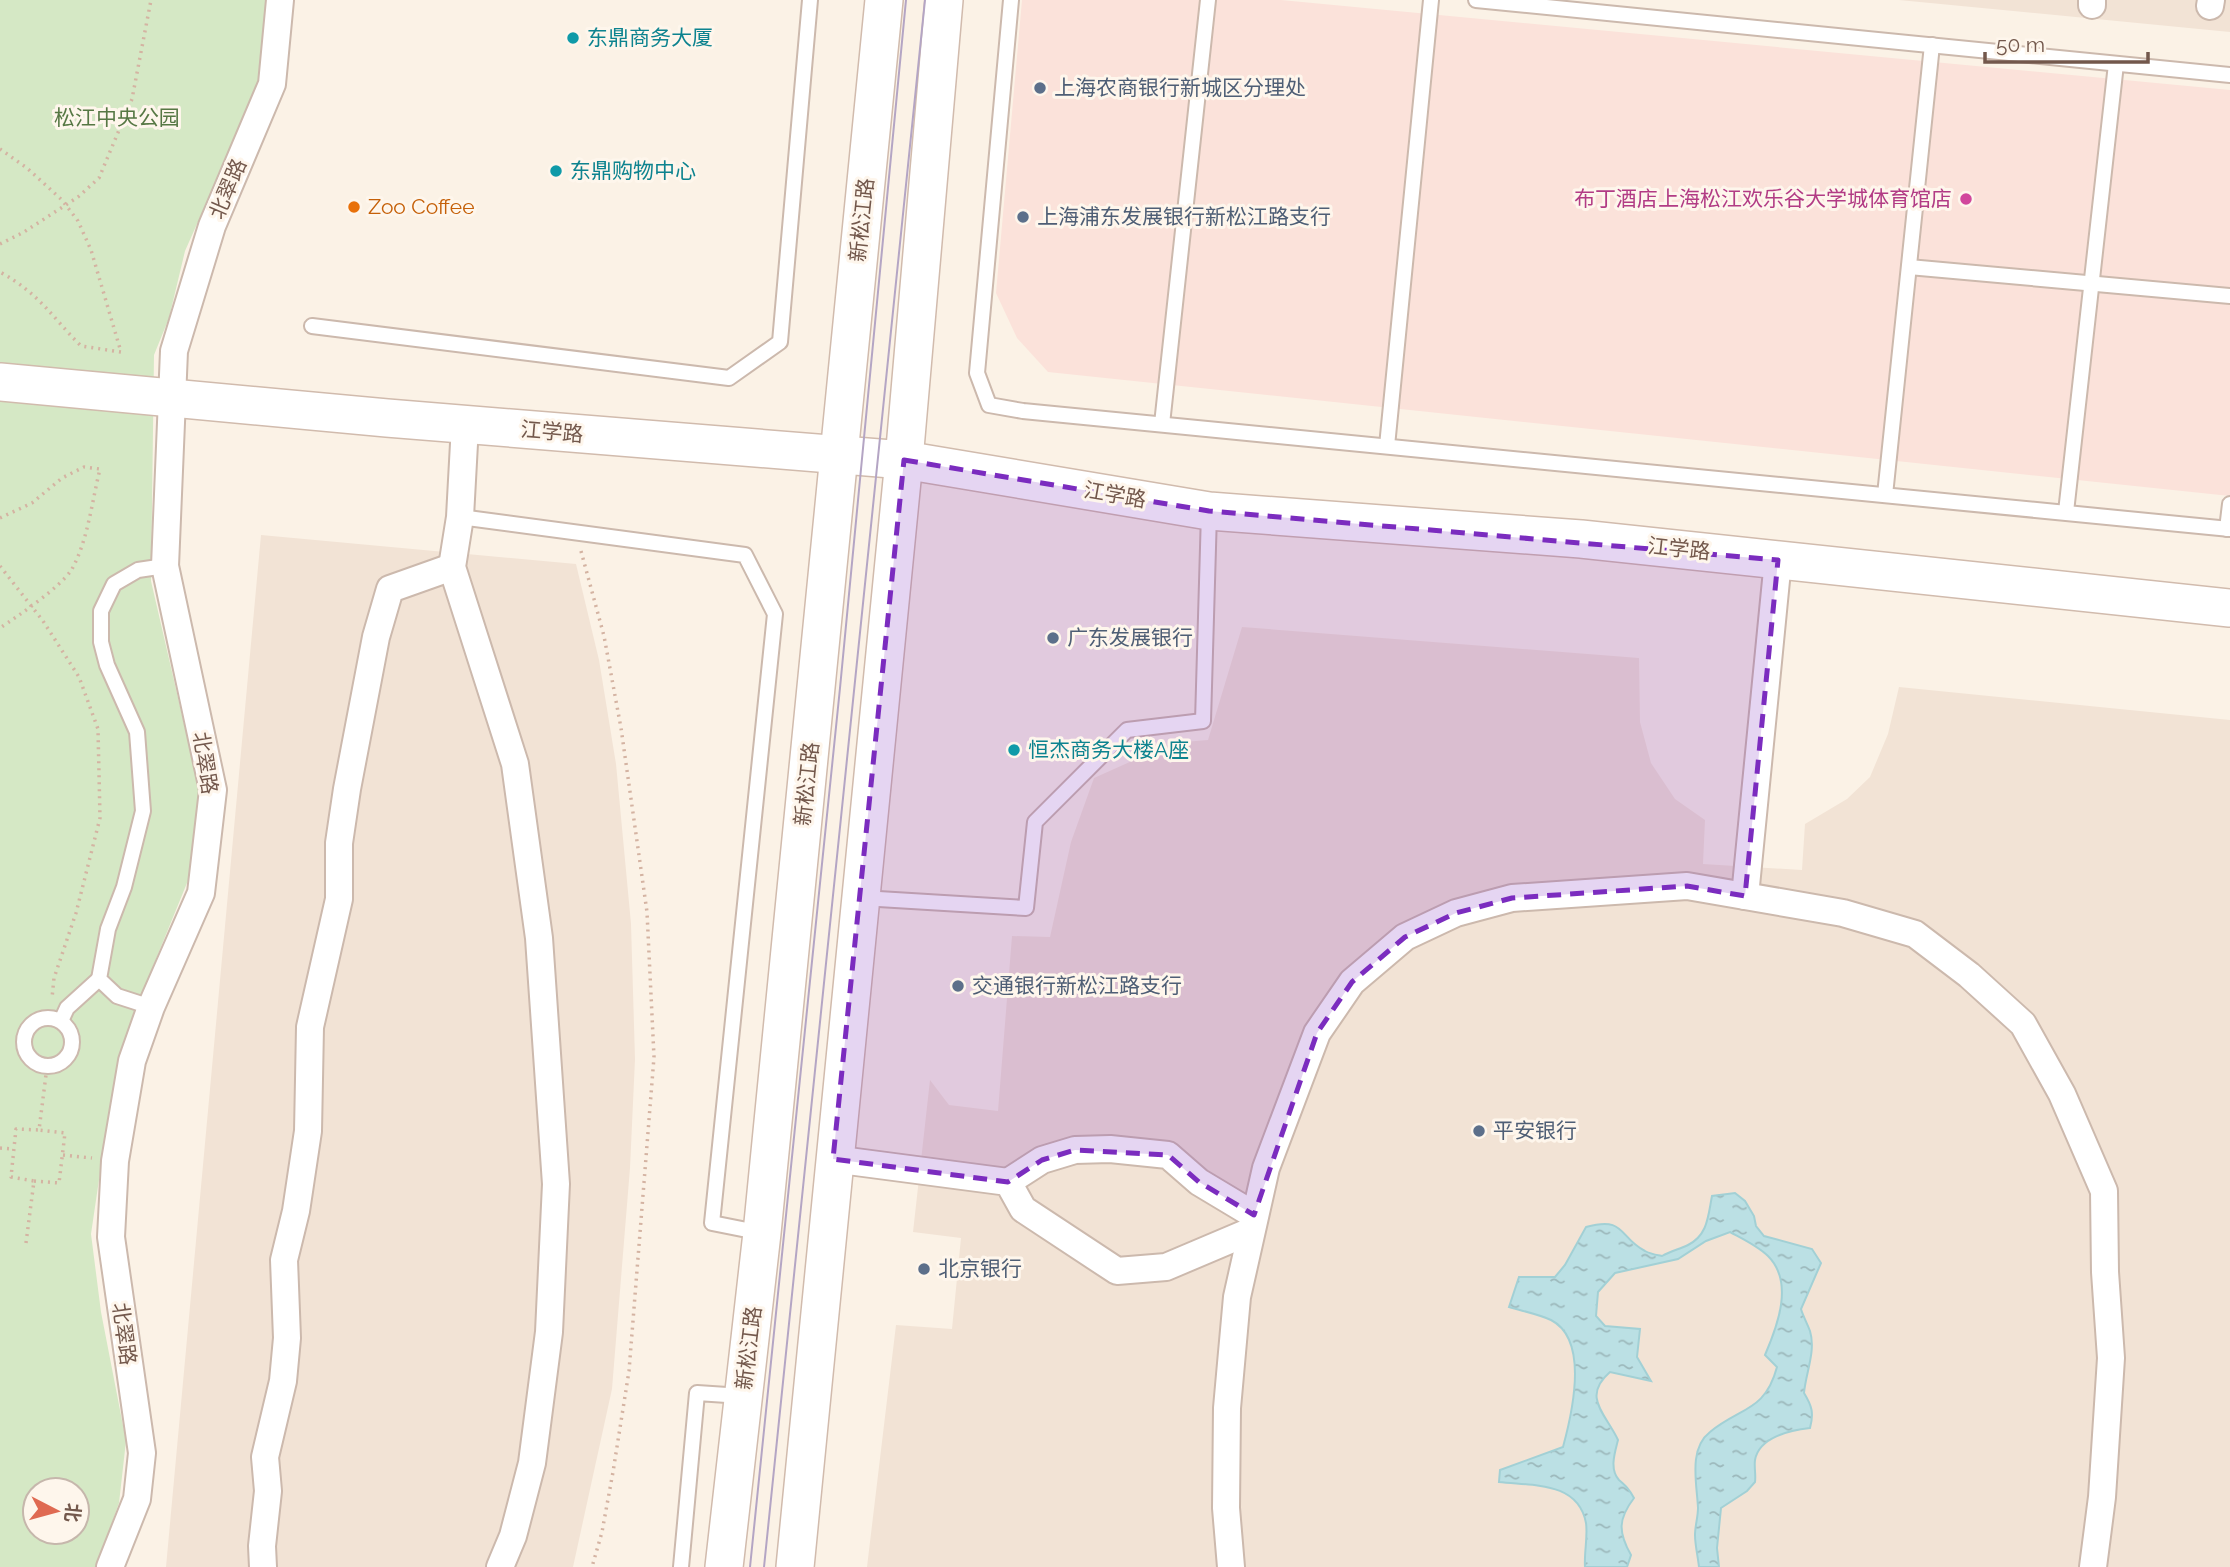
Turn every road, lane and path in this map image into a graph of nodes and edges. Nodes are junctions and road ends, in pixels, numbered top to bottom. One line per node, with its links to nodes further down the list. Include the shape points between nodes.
1 (151, 0): 14 (path, via 132,99 99,178 78,197)
2 (280, 0): 21 (street, 北翠路, via 272,84 212,226 174,351)
3 (810, 0): 19 (lane, via 780,342 729,378)
4 (884, 0): 25 (main road, 新松江路)
5 (944, 0): 26 (main road)
6 (1011, 0): 22 (lane, via 977,373 989,405)
7 (1208, 0): 22 (lane)
8 (1431, 0): 24 (lane)
9 (1476, 0): 10 (lane)
10 (1932, 46): 11 (lane); 15 (lane)
11 (2116, 64): 12 (lane); 17 (lane)
12 (2230, 75)
13 (0, 149): 16 (path, via 62,200 78,221 121,352 81,346 38,298)
14 (0, 244)
15 (1909, 267): 17 (lane); 27 (lane)
16 (0, 272)
17 (2091, 283): 18 (lane); 30 (lane)
18 (2230, 296)
19 (312, 326)
20 (0, 382): 21 (main road, 江学路)
21 (172, 399): 23 (main road, 江学路); 37 (street, 北翠路)
22 (1161, 424): 24 (lane)
23 (465, 425): 25 (main road, 江学路); 31 (street)
24 (1387, 446): 27 (lane)
25 (839, 456): 26 (main road, 江学路); 57 (main road, 新松江路)
26 (904, 460): 29 (main road, 江学路); 43 (main road)
27 (1885, 495): 30 (lane)
28 (2230, 504): 33 (lane)
29 (1209, 511): 35 (main road, 江学路, via 1581,539); 43 (lane, via 1203,721 1127,730 1035,822 1026,908)
30 (2066, 512): 33 (lane)
31 (460, 517): 34 (lane); 38 (street)
32 (0, 518): 39 (path, via 32,503 84,467 100,470 71,571)
33 (2229, 529)
34 (576, 533): 57 (lane, via 745,555 775,614 712,1223); 63 (path, via 604,636 621,728 647,912 654,1057 629,1371 609,1496)
35 (1778, 560): 40 (main road, 江学路); 42 (street)
36 (0, 566): 39 (path)
37 (165, 566): 44 (lane, via 138,570 114,584 101,611 107,665 137,732 144,811 108,929); 45 (street, 北翠路, via 213,790 201,893)
38 (452, 567): 61 (street, via 390,589 359,722 339,843 339,899 310,1027 308,1131 284,1260 284,1370 265,1457 268,1491); 62 (street, via 515,764 539,938 556,1184 549,1332 532,1463)
39 (32, 607): 41 (path); 46 (path, via 79,677 98,729 100,818 54,978)
40 (2230, 608)
41 (0, 628)
42 (1745, 895): 56 (street, via 1687,886 1511,898 1456,913 1405,937 1352,982 1317,1032 1266,1168); 68 (street, via 1843,913 1915,934 2023,1024 2062,1094 2104,1191 2112,1358)
43 (861, 897): 52 (main road)
44 (99, 979): 45 (lane, via 117,996); 46 (lane)
45 (151, 1007): 53 (street, 北翠路, via 132,1061)
46 (56, 1019): 47 (lane, via 71,1034 72,1049 62,1062); 47 (lane, via 43,1018 30,1026 24,1040 33,1061)
47 (47, 1067): 48 (path)
48 (39, 1130): 50 (path, via 16,1129); 51 (path, via 65,1133)
49 (0, 1148): 50 (path)
50 (14, 1149): 54 (path, via 11,1177)
51 (63, 1155): 53 (path); 54 (path, via 60,1183)
52 (834, 1159): 55 (street); 66 (main road)
53 (115, 1161): 60 (street, 北翠路, via 111,1237 142,1453 137,1500)
54 (34, 1181): 58 (path)
55 (1007, 1182): 56 (street, via 1042,1160 1075,1150 1168,1155); 56 (street, via 1023,1209 1117,1271 1166,1268)
56 (1252, 1223): 67 (street, via 1237,1297 1227,1409 1226,1508)
57 (762, 1233): 59 (main road, 新松江路)
58 (26, 1243)
59 (743, 1396): 64 (lane, via 697,1393); 65 (main road, 新松江路)
60 (110, 1567)
61 (263, 1567)
62 (500, 1567)
63 (592, 1567)
64 (681, 1567)
65 (724, 1567)
66 (795, 1567)
67 (1231, 1567)
68 (2093, 1567)

